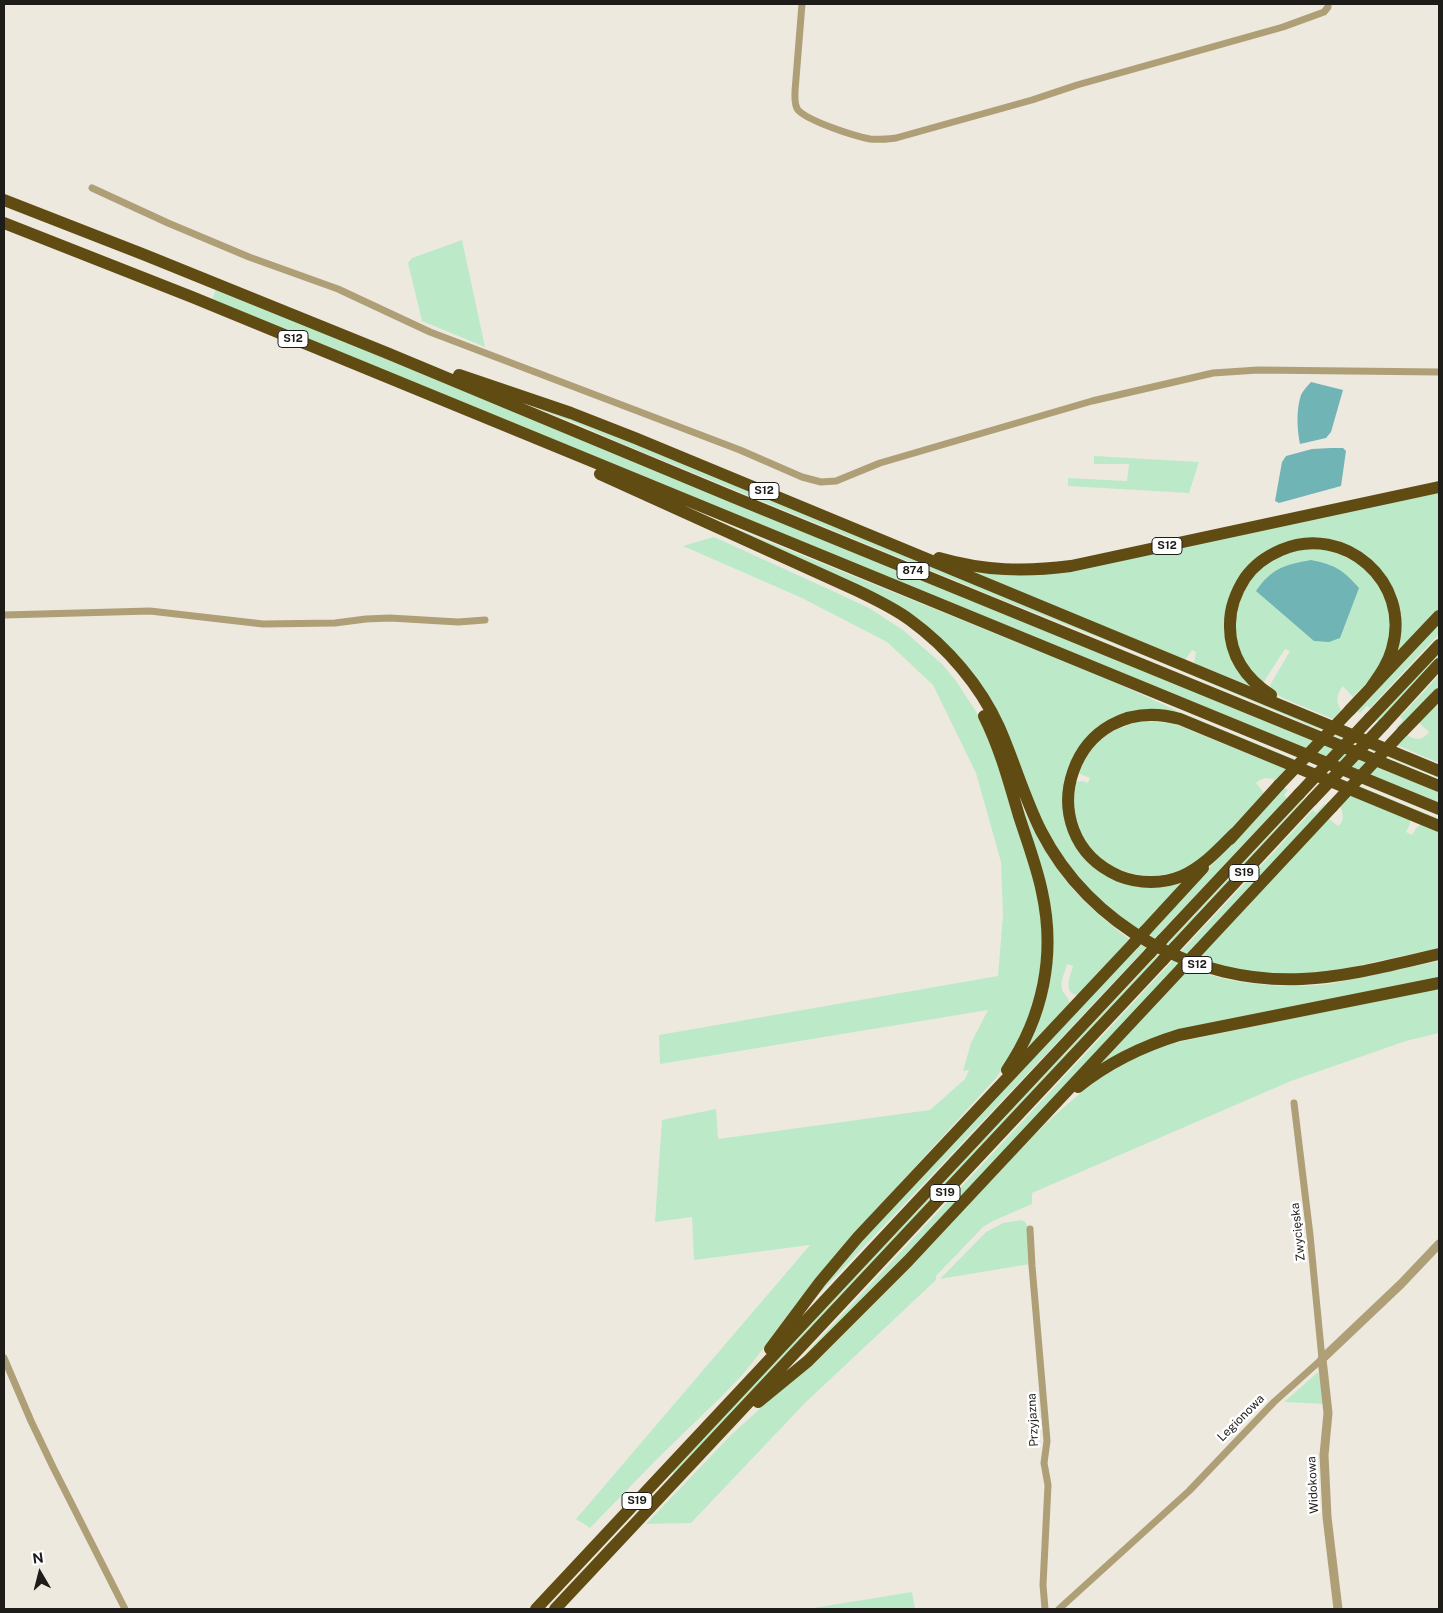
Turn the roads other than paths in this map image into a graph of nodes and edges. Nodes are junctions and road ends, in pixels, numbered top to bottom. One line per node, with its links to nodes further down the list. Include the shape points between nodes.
1 (802, 4): 2 (street, via 795,91 798,110 843,132 883,140 1283,27 1324,12)
2 (1328, 4)
3 (92, 188): 7 (street, via 249,257 338,289 430,332 821,482 836,481 880,463 1092,401 1213,372)
4 (4, 200): 6 (highway, S12)
5 (4, 222): 8 (highway, S12)
6 (387, 353): 10 (highway, S12, via 571,413); 21 (highway, 874)
7 (1439, 372)
8 (530, 436): 14 (highway, via 557,454 873,598 910,620); 22 (highway, 874)
9 (1439, 487): 10 (highway, S12, via 1053,569 984,568)
10 (893, 545): 19 (highway)
11 (4, 615): 13 (street, via 150,611 262,624 366,618)
12 (1439, 616): 17 (highway)
13 (485, 620)
14 (936, 641): 25 (highway, S12, via 964,671 990,709 1032,811 1057,858 1098,905 1131,932 1206,968 1274,980 1326,977); 28 (highway, via 960,675 990,729 1046,911 1048,951 1036,1015 1015,1058)
15 (1439, 645): 34 (highway, S19, bridge)
16 (1439, 664): 35 (highway, S19, bridge)
17 (1370, 689): 19 (highway, via 1389,658 1396,630 1395,611 1382,579 1363,560 1348,551 1320,543 1288,547 1265,558 1243,581 1232,608 1230,637 1246,675); 24 (highway, bridge)
18 (1439, 694): 29 (highway, bridge)
19 (1301, 714): 20 (highway)
20 (1439, 771)
21 (1439, 786)
22 (1439, 809)
23 (1439, 826): 24 (highway, via 1168,716 1139,716 1109,726 1084,749 1074,767 1069,795 1075,833 1092,858 1123,877 1156,882 1182,876 1196,868)
24 (1235, 833): 28 (highway, bridge)
25 (1439, 954)
26 (1439, 983): 29 (highway, via 1167,1038 1102,1070 1080,1085)
27 (1294, 1103): 33 (street, Zwycięska)
28 (978, 1110): 34 (highway, via 841,1256)
29 (1041, 1121): 35 (highway, via 830,1340)
30 (1030, 1229): 39 (street, Przyjazna, via 1047,1441 1044,1464 1048,1485)
31 (1439, 1244): 33 (street, Legionowa)
32 (4, 1358): 36 (street, via 50,1461)
33 (1322, 1360): 40 (street, Legionowa, via 1267,1409 1188,1491); 41 (street, Widokowa, via 1328,1413 1324,1455 1327,1508)
34 (738, 1394): 37 (highway, S19)
35 (726, 1426): 38 (highway, S19)
36 (125, 1609)
37 (536, 1609)
38 (555, 1609)
39 (1044, 1609)
40 (1059, 1609)
41 (1338, 1609)

